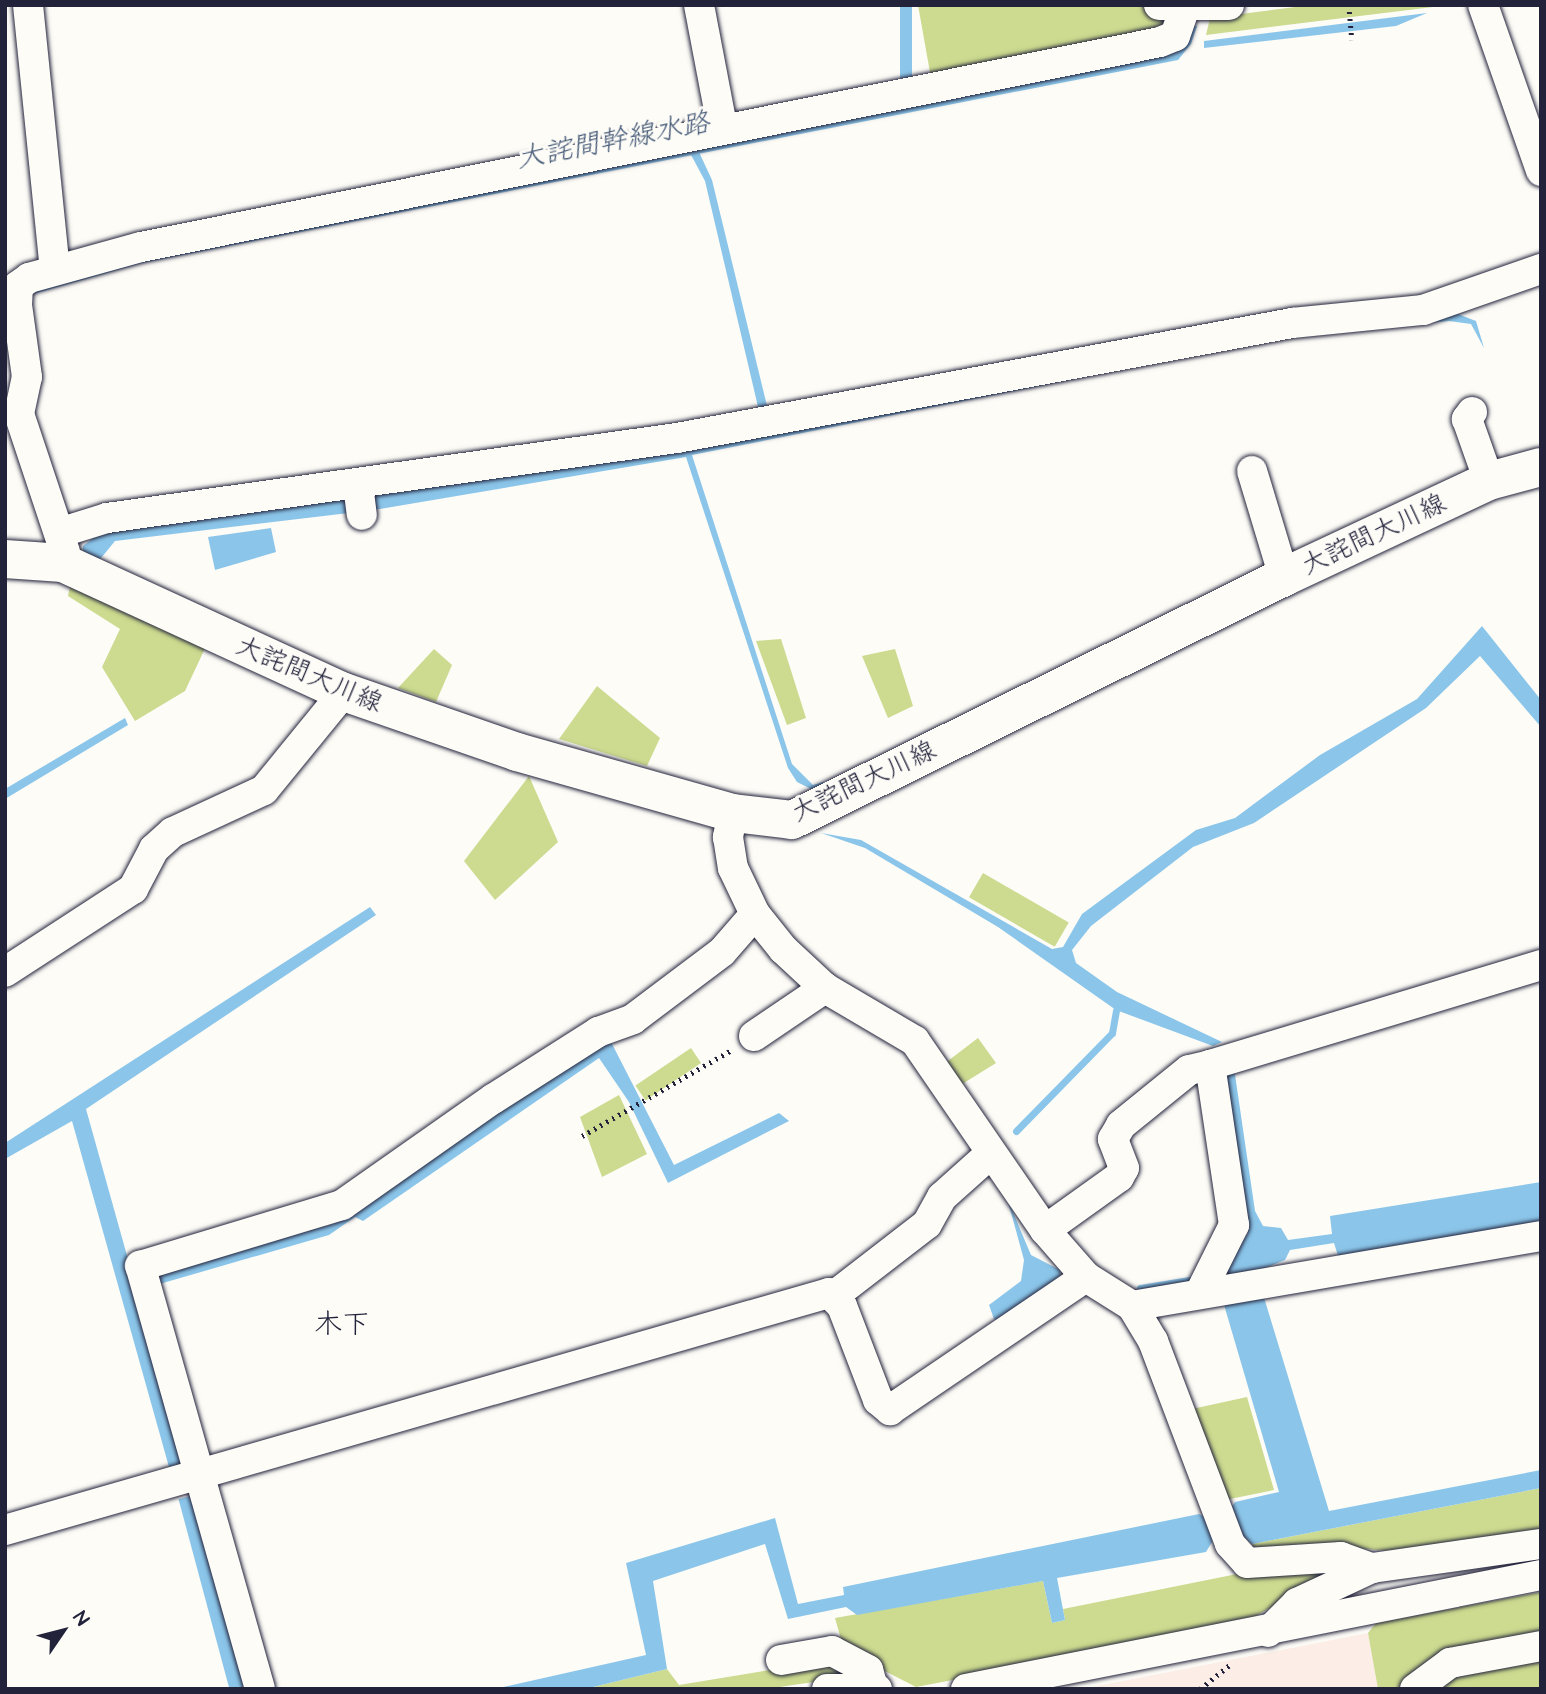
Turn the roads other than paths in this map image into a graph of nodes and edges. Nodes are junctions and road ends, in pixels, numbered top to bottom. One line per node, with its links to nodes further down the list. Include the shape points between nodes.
1 (28, 5): 8 (street)
2 (699, 5): 5 (street)
3 (1483, 5): 6 (street)
4 (1196, 7): 5 (street, via 1175,36 1160,42)
5 (722, 126): 8 (street)
6 (1541, 171)
7 (1541, 269): 13 (street, via 1423,310 1292,323 677,438)
8 (55, 270): 15 (street, via 18,296 27,377 19,414)
9 (1472, 411): 12 (street, via 1467,419)
10 (1541, 467): 12 (main road, 大詫間大川線)
11 (1252, 471): 17 (street)
12 (1489, 481): 17 (main road, 大詫間大川線)
13 (358, 484): 14 (street); 15 (street, via 107,518)
14 (362, 515)
15 (62, 548): 16 (main road, 大詫間大川線); 18 (main road, 大詫間大川線)
16 (5, 559)
17 (1284, 577): 19 (main road, 大詫間大川線, via 814,811 767,821)
18 (344, 692): 19 (main road, 大詫間大川線, via 517,752); 22 (street, via 264,790 173,832 153,849 132,889)
19 (733, 813): 20 (street, via 728,836 733,868)
20 (755, 914): 23 (street); 33 (street, via 722,952 633,1019 598,1032 516,1084 342,1205 140,1266)
21 (1541, 965): 25 (street)
22 (5, 972)
23 (825, 988): 24 (street); 26 (street, via 915,1041)
24 (754, 1036)
25 (1210, 1065): 27 (street, via 1189,1070 1121,1125 1112,1139 1124,1168 1119,1177); 30 (street, via 1234,1225)
26 (989, 1155): 27 (street); 31 (street, via 942,1197 927,1224)
27 (1045, 1230): 29 (street)
28 (1541, 1236): 30 (street)
29 (1086, 1277): 31 (street, via 890,1410 878,1400); 32 (street)
30 (1209, 1290): 32 (street)
31 (835, 1295): 33 (street)
32 (1132, 1306): 36 (street, via 1153,1341 1230,1544 1247,1563 1341,1557)
33 (198, 1476): 34 (street); 42 (street)
34 (5, 1530)
35 (1541, 1544): 36 (street)
36 (1372, 1568): 38 (street, via 1297,1603)
37 (1541, 1575): 38 (street)
38 (1268, 1632): 44 (street)
39 (1541, 1646): 45 (street, via 1450,1663)
40 (781, 1660): 41 (street, via 832,1651 868,1670)
41 (875, 1688): 43 (street)
42 (260, 1689)
43 (827, 1689)
44 (966, 1689)
45 (1415, 1689)

